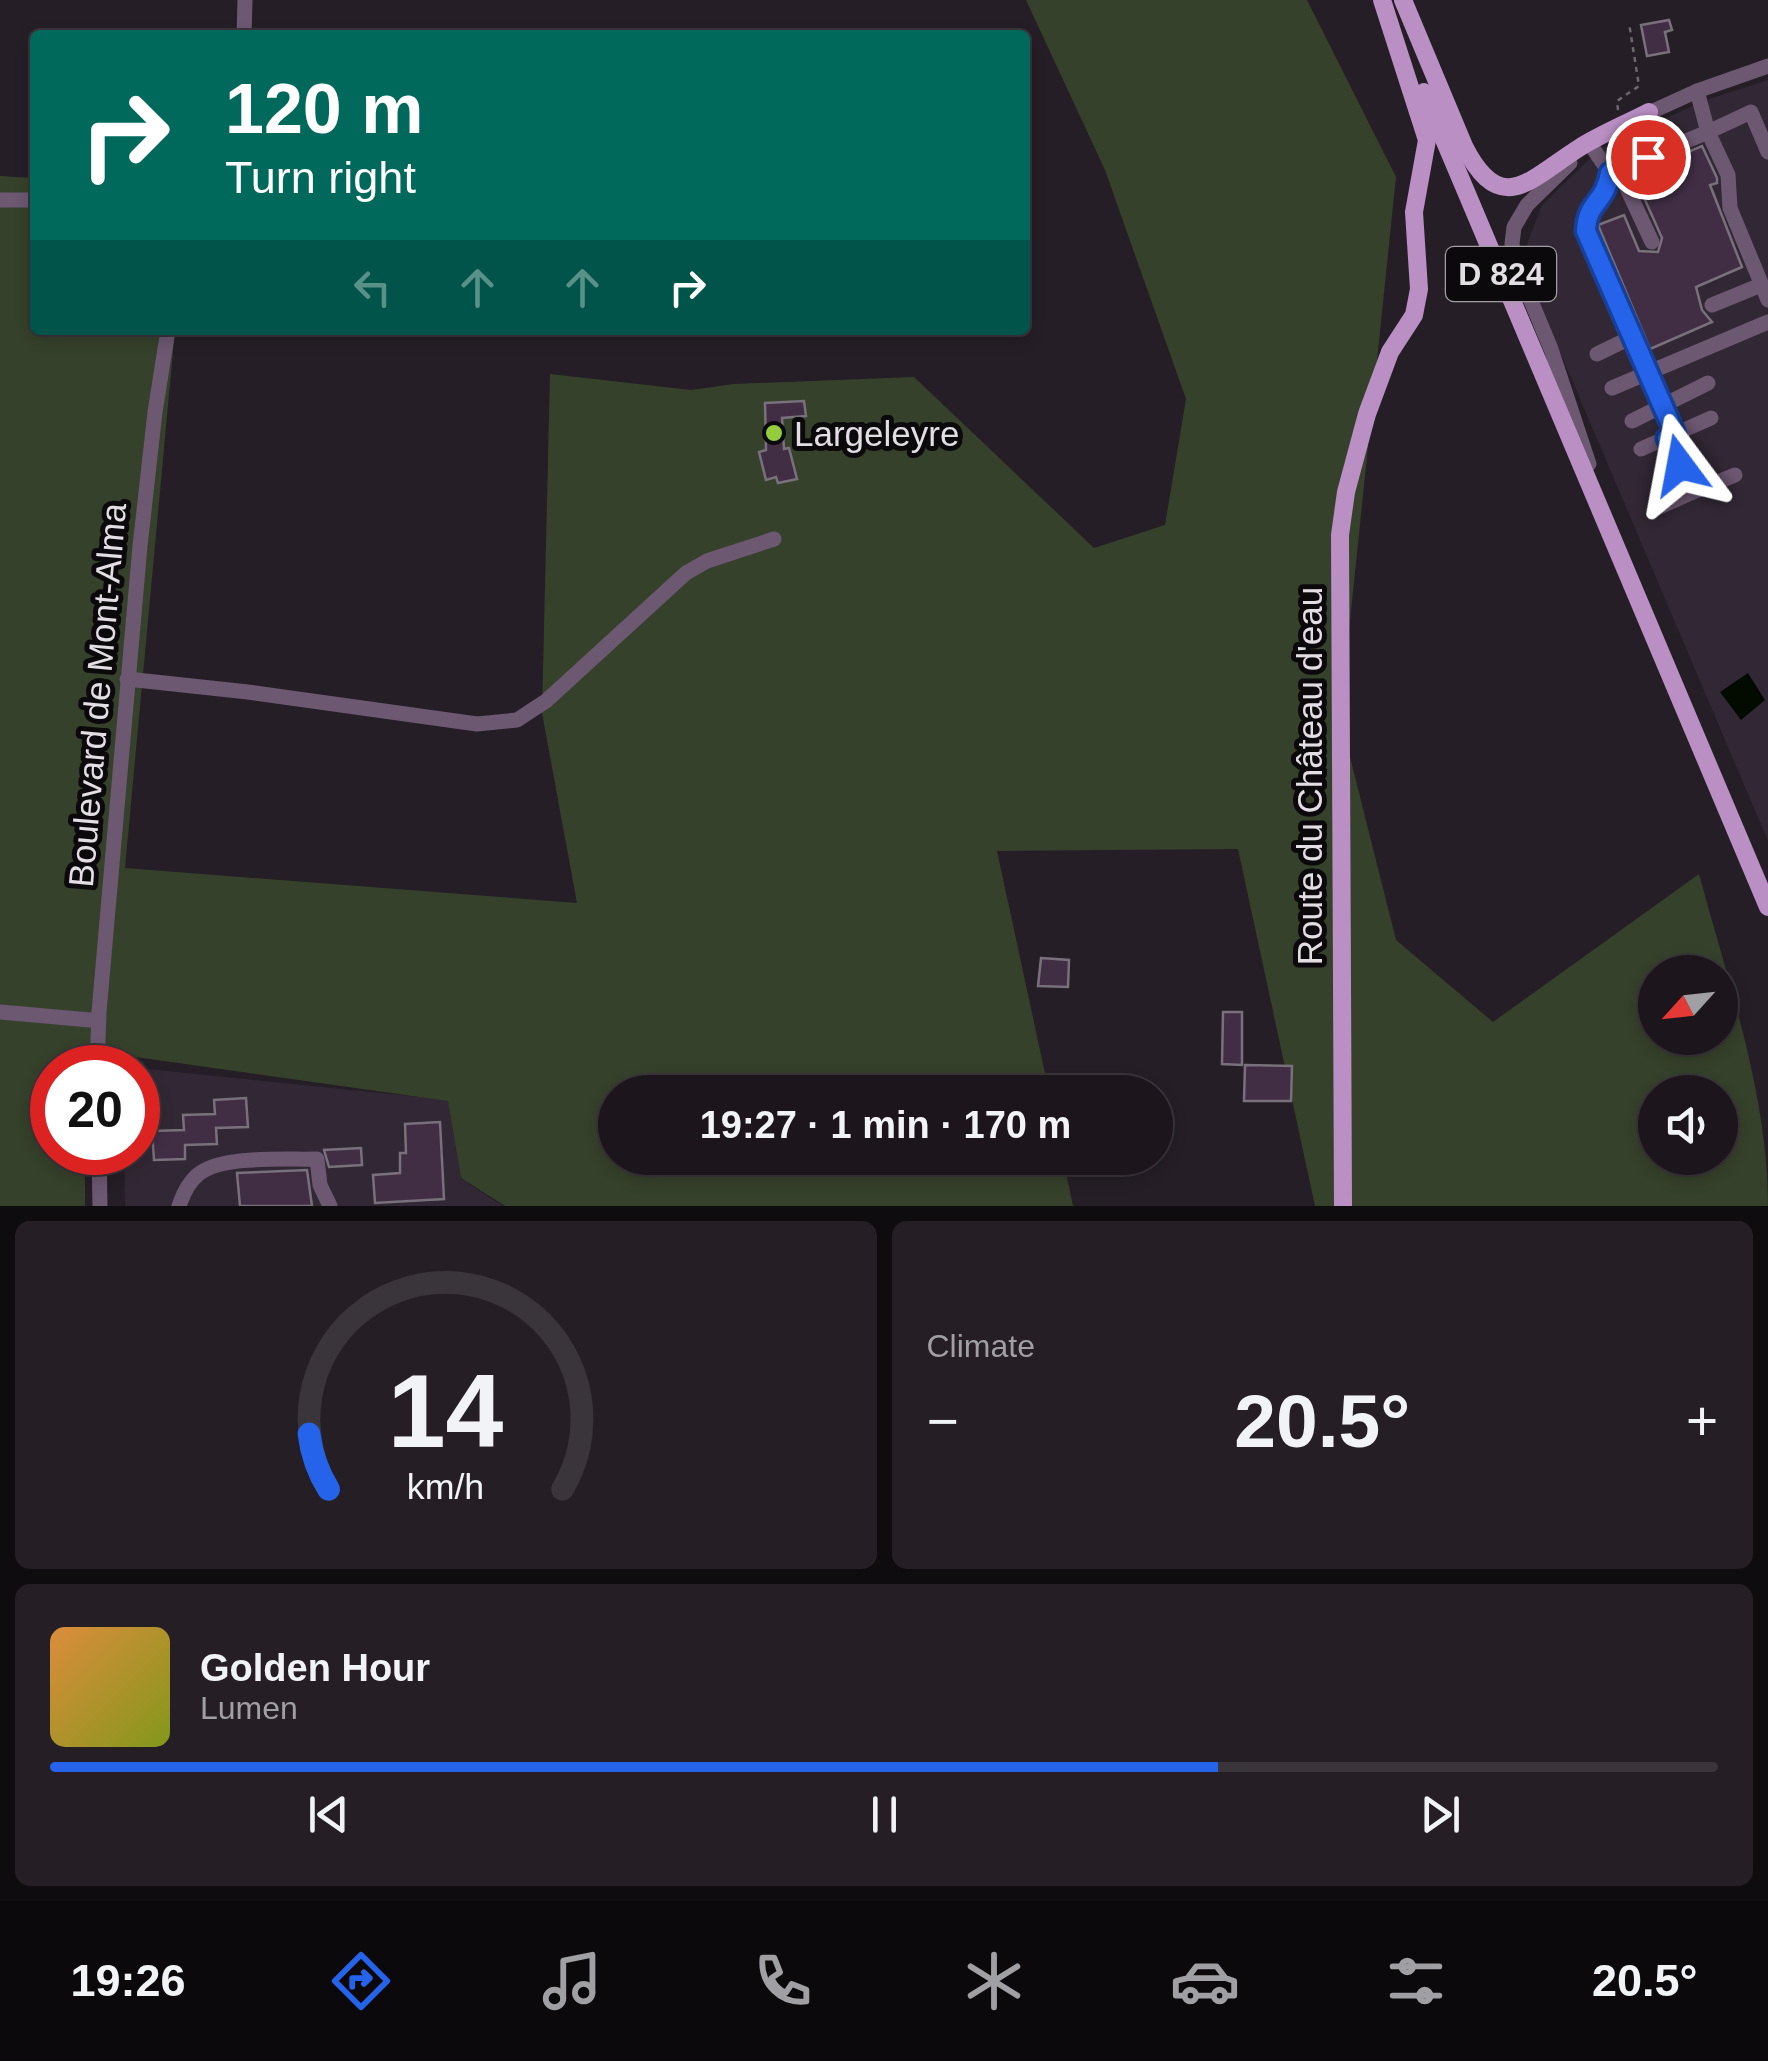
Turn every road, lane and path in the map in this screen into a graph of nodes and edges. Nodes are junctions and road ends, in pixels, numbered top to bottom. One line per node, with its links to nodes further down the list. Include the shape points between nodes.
1 (245, 0): 5 (street)
2 (1384, 0): 35 (main road, D 824); 45 (main road, Route du Château d'eau, via 1427,140 1414,212 1420,289 1355,452 1340,534)
3 (1404, 0): 9 (main road, via 1464,146 1488,182 1520,188)
4 (1630, 23): 9 (path, via 1640,86 1617,101)
5 (244, 30)
6 (1768, 66): 7 (street)
7 (1697, 91): 8 (street); 10 (street)
8 (1649, 112): 9 (main road); 11 (street)
9 (1620, 127)
10 (1708, 132): 12 (street, via 1751,112); 13 (street); 17 (street)
11 (1592, 147): 13 (street); 35 (street, via 1527,205 1512,244)
12 (1768, 152)
13 (1614, 171): 16 (street); 21 (street, via 1607,191 1586,214 1586,231)
14 (0, 200): 15 (street)
15 (30, 200)
16 (1652, 242)
17 (1764, 292): 18 (street)
18 (1712, 306)
19 (1768, 322): 23 (street)
20 (167, 335): 36 (street, Boulevard de Mont-Alma)
21 (1632, 337): 22 (street); 23 (street)
22 (1597, 354)
23 (1647, 372): 25 (street); 26 (street)
24 (1708, 383): 26 (street)
25 (1612, 388)
26 (1662, 404): 28 (street); 29 (street)
27 (1711, 418): 29 (street)
28 (1632, 421)
29 (1671, 436): 30 (street); 32 (street)
30 (1641, 449)
31 (1735, 474): 32 (street)
32 (1692, 492): 33 (street)
33 (1662, 506)
34 (774, 539): 36 (street, via 686,573 517,720 478,724)
35 (1617, 548): 37 (main road, D 824)
36 (127, 680): 40 (street, Boulevard de Mont-Alma)
37 (1768, 907)
38 (0, 1012): 39 (street)
39 (90, 1020)
40 (98, 1045)
41 (99, 1175): 42 (street)
42 (100, 1206)
43 (179, 1206): 44 (street, via 201,1172 235,1162 317,1159)
44 (330, 1206)
45 (1343, 1206)

